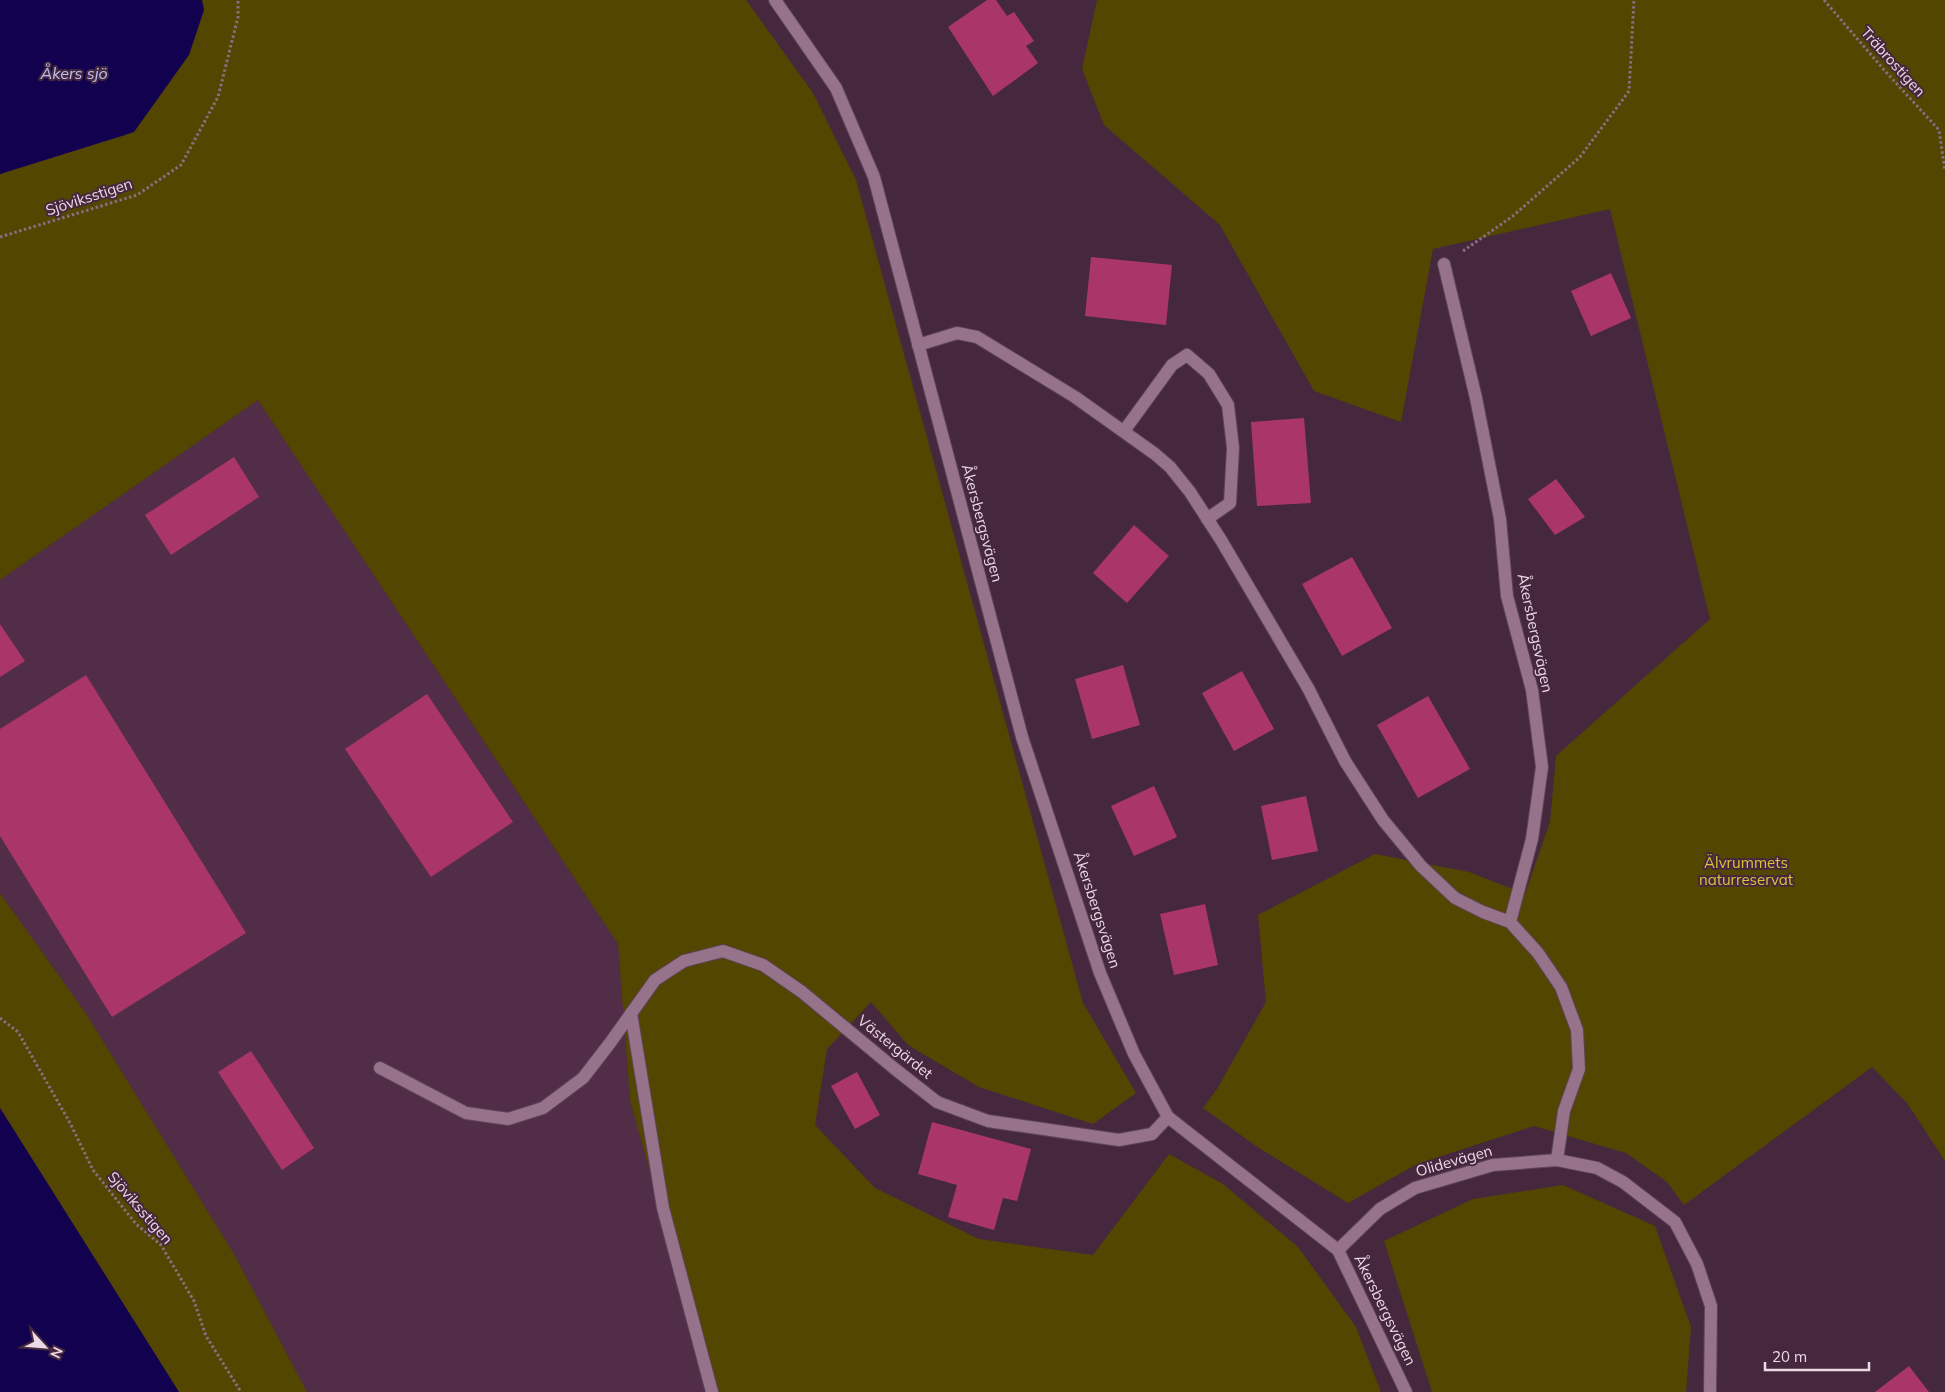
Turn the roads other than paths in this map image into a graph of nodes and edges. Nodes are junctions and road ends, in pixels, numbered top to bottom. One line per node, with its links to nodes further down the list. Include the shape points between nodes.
1 (775, 0): 3 (street, Åkersbergsvägen, via 836,88 874,177)
2 (1444, 264): 6 (street, Åkersbergsvägen, via 1476,398 1500,519 1507,596 1532,690 1542,767 1532,839)
3 (918, 345): 4 (street, via 957,333 977,337 1068,392); 9 (street, Åkersbergsvägen, via 1022,737 1100,973 1134,1054)
4 (1124, 431): 5 (street, via 1170,467); 5 (street, via 1172,365 1187,355 1209,374 1228,405 1232,448 1230,503)
5 (1207, 519): 6 (street, via 1308,688 1345,761 1383,820 1421,866 1455,898)
6 (1510, 922): 10 (street, via 1538,953 1561,986 1577,1030 1579,1069 1564,1111)
7 (631, 1013): 8 (street, Västergärdet, via 583,1078 543,1108 508,1119 466,1113); 9 (street, Västergärdet, via 655,980 684,961 723,951 763,965 802,992 937,1102 988,1121 1118,1140 1152,1134); 12 (street, via 663,1208)
8 (380, 1068)
9 (1168, 1117): 11 (street, Åkersbergsvägen)
10 (1557, 1160): 11 (street, Olidevägen, via 1493,1165 1415,1188 1380,1209); 14 (street, Olidevägen, via 1597,1168 1623,1182 1675,1222 1697,1264 1711,1306)
11 (1338, 1250): 13 (street, Åkersbergsvägen)
12 (712, 1392)
13 (1406, 1392)
14 (1710, 1392)

